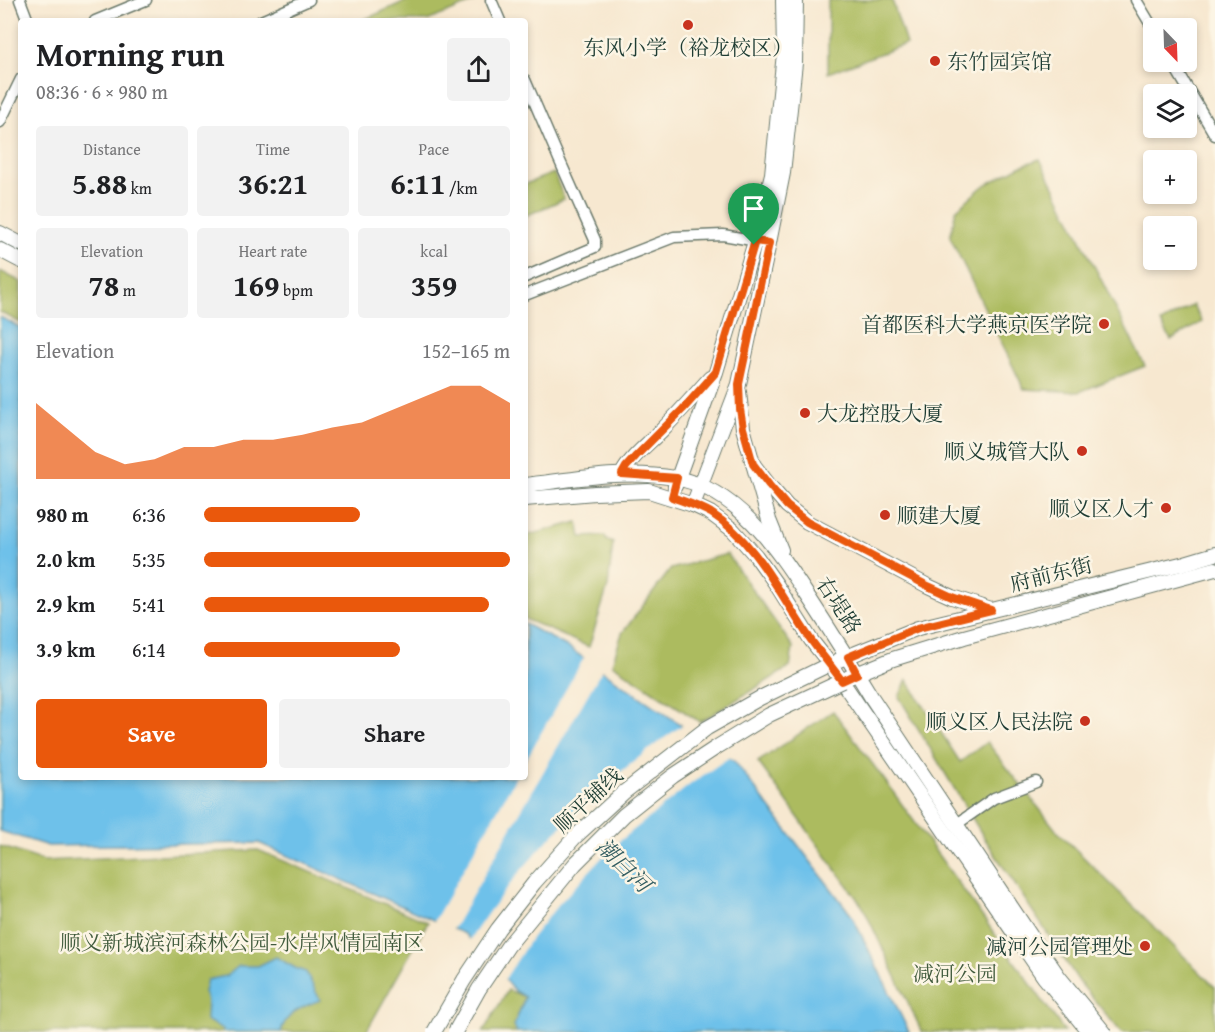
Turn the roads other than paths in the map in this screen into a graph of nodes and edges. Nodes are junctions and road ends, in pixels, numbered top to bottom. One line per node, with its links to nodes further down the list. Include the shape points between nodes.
1 (20, 0): 8 (street)
2 (146, 0): 9 (street)
3 (309, 0): 10 (street)
4 (491, 0): 11 (street)
5 (783, 0): 20 (main road, via 784,53)
6 (796, 0): 20 (main road, via 795,63 783,173)
7 (1136, 0): 12 (street)
8 (27, 18)
9 (102, 18)
10 (268, 18)
11 (499, 18)
12 (1147, 18)
13 (1178, 72): 17 (street)
14 (18, 85): 16 (street)
15 (528, 87): 23 (street, via 595,240 595,247)
16 (0, 122)
17 (1215, 135)
18 (0, 233): 19 (main road)
19 (18, 242)
20 (762, 242): 24 (street, via 723,235 674,237); 25 (main road); 26 (main road)
21 (0, 250): 22 (main road)
22 (18, 259)
23 (528, 276)
24 (528, 294)
25 (716, 372): 28 (main road); 29 (main road)
26 (739, 384): 27 (main road, via 743,428); 30 (main road)
27 (753, 464): 36 (main road, via 769,520); 38 (main road, via 787,506 807,522 928,586)
28 (622, 474): 29 (main road, 右堤路); 31 (main road, 右堤路)
29 (677, 478): 30 (main road, 右堤路); 32 (main road)
30 (700, 484): 34 (main road); 36 (main road, 右堤路, via 743,513)
31 (528, 485)
32 (672, 497): 33 (main road, 右堤路, via 649,491); 34 (main road, 右堤路)
33 (528, 499)
34 (693, 505): 40 (main road, 右堤路, via 733,530 756,556)
35 (1215, 554): 38 (main road, 府前东街)
36 (789, 568): 39 (main road, 右堤路)
37 (1215, 569): 41 (main road, 府前东街, via 964,637)
38 (991, 610): 39 (main road, 府前东街, via 918,628)
39 (848, 657): 40 (main road, 府前东街); 41 (main road, 右堤路)
40 (830, 664): 42 (main road, 右堤路); 45 (main road, 顺平辅线, bridge, via 706,728 575,837 498,929)
41 (857, 674): 42 (main road, 府前东街); 44 (main road, 右堤路)
42 (842, 681): 46 (main road, 顺平辅线, bridge, via 769,715 673,776 624,815 574,864 508,946); 47 (main road, 右堤路, via 1044,977)
43 (1036, 782): 44 (street, via 994,798)
44 (957, 824): 48 (main road, 右堤路, via 1059,976)
45 (434, 1032)
46 (455, 1032)
47 (1089, 1032)
48 (1104, 1032)

